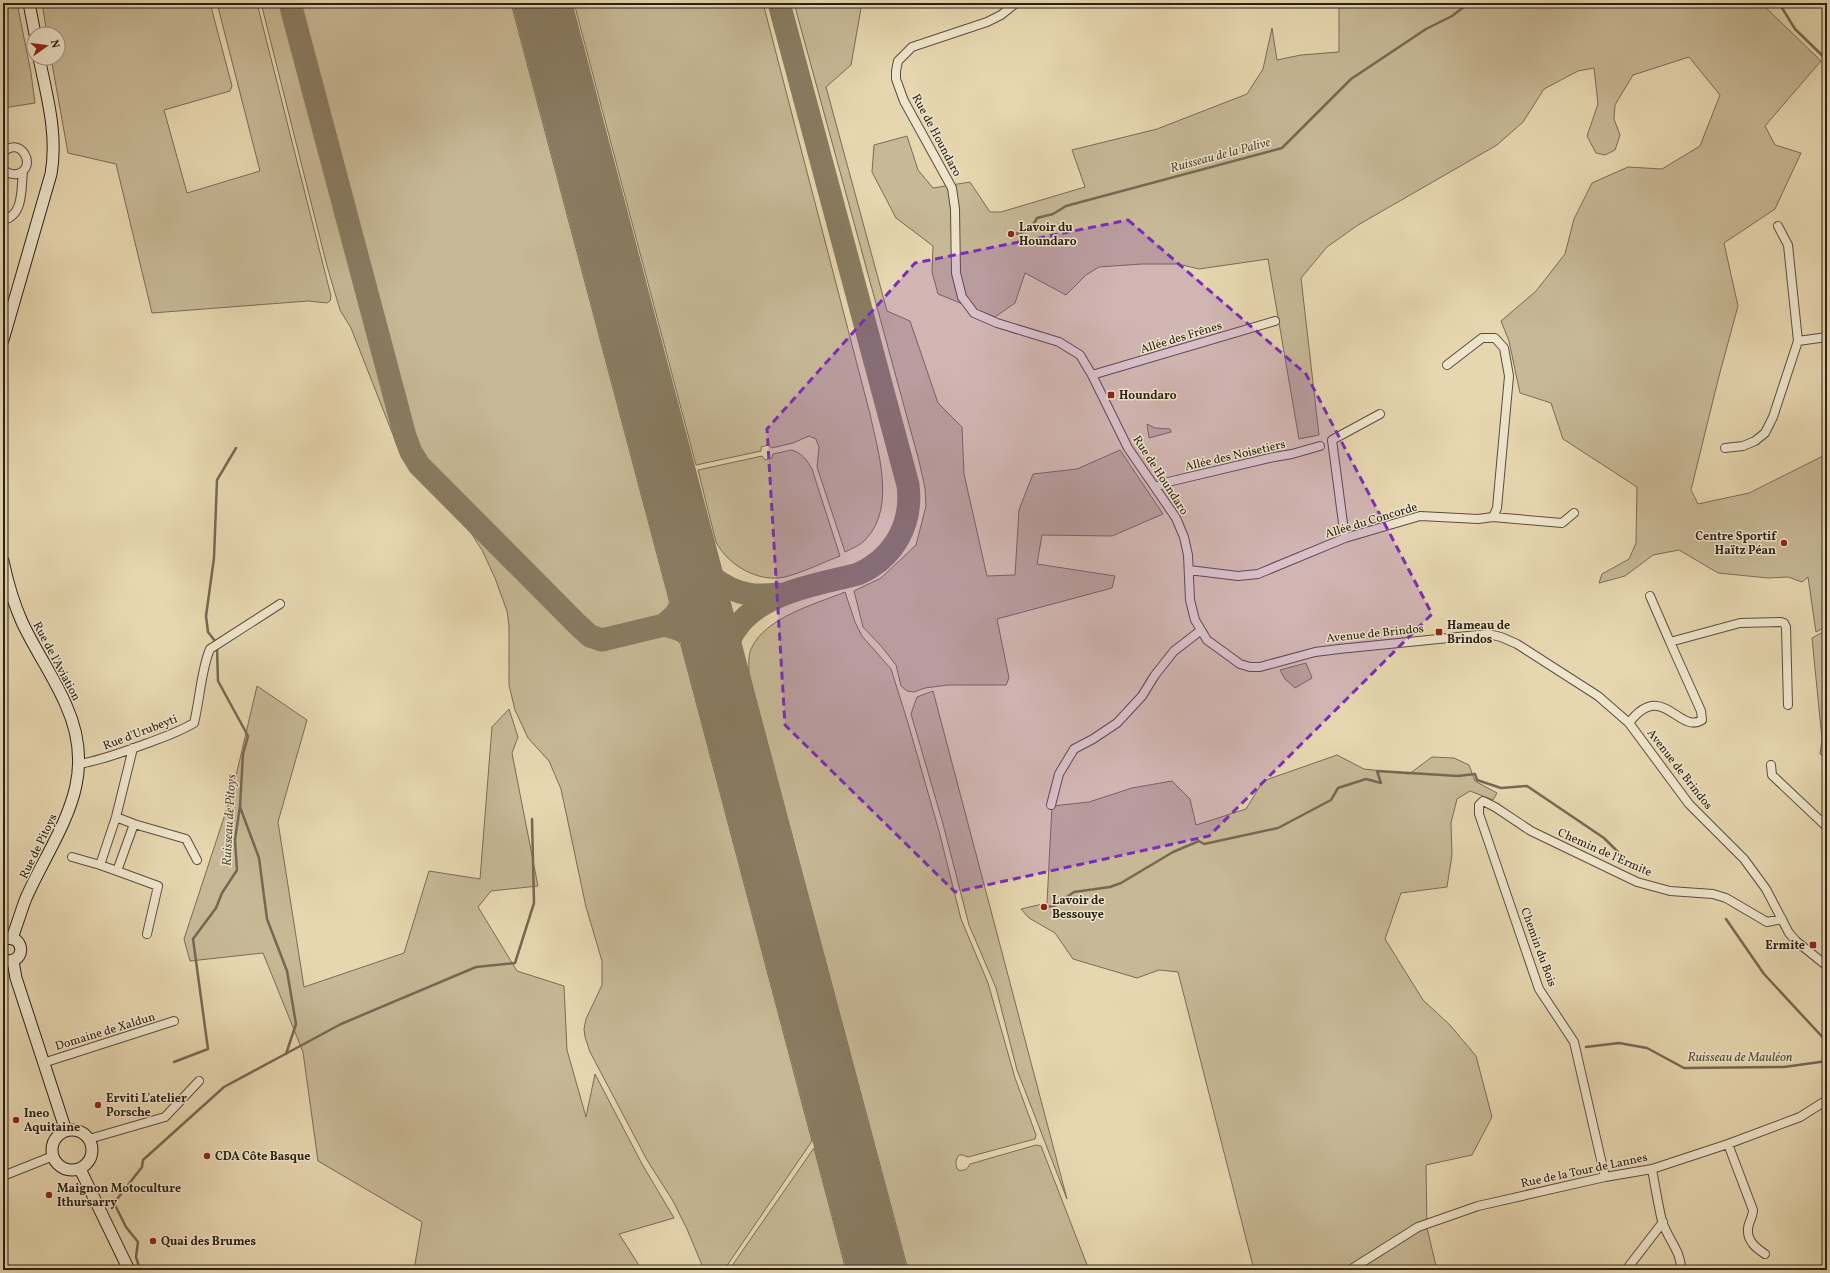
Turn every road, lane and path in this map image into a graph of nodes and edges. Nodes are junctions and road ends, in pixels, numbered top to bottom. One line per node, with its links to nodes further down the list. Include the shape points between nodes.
1 (29, 3): 3 (street)
2 (1016, 3): 15 (street, Rue de Houndaro, via 987,22 912,47 898,61 896,79 904,101 952,188 955,209 956,273 962,297 974,313 997,323 1059,342 1080,355)
3 (33, 26)
4 (41, 66): 12 (street, via 52,124 54,158)
5 (3, 153): 7 (street, via 11,148 23,151 27,164)
6 (3, 169): 7 (street, via 10,174)
7 (23, 171): 8 (street, via 18,208 9,219)
8 (3, 220)
9 (1778, 226): 13 (street, via 1788,245)
10 (1275, 321): 15 (street, Allée des Frênes)
11 (1827, 337): 13 (street)
12 (3, 340)
13 (1798, 341): 18 (street, via 1773,417 1765,433 1743,446)
14 (1447, 364): 21 (street, via 1482,338 1496,338 1504,348 1509,376 1497,508)
15 (1092, 375): 19 (street, Rue de Houndaro, via 1128,448)
16 (1380, 414): 22 (street, via 1332,440)
17 (1320, 446): 19 (street, Allée des Noisetiers, via 1173,481)
18 (1726, 448)
19 (1156, 488): 24 (street, Rue de Houndaro, via 1176,518 1184,537)
20 (1574, 513): 21 (street, Allée du Concorde, via 1562,523)
21 (1492, 517): 22 (street, Allée du Concorde, via 1478,519 1420,516)
22 (1345, 538): 24 (street, Allée du Concorde, via 1258,574 1238,576)
23 (3, 561): 25 (street, Rue de l'Aviation)
24 (1189, 570): 28 (street, Rue de Houndaro, via 1190,600 1194,620)
25 (5, 576): 33 (street, Rue de l'Aviation, via 22,621 66,704 74,725)
26 (1650, 596): 29 (street)
27 (280, 604): 32 (street, Rue d'Urubeyti, via 210,649 206,657 194,723 183,730)
28 (1200, 631): 31 (street, Avenue de Brindos, via 1211,644 1240,664 1250,667 1315,652 1488,634 1517,644 1598,696); 35 (street, via 1174,651 1142,696 1117,723 1074,749 1059,774)
29 (1670, 642): 30 (street, via 1740,623 1784,623); 31 (street, via 1701,712 1702,720 1690,722 1658,706 1648,706 1638,711)
30 (1788, 704)
31 (1629, 723): 44 (street, Avenue de Brindos, via 1689,804 1744,859 1766,889)
32 (133, 748): 33 (street, Rue d'Urubeyti, via 97,761); 37 (street)
33 (79, 764): 46 (street, Rue de Pitoys, via 75,792 66,820)
34 (1771, 765): 39 (street, via 1772,775)
35 (1051, 805)
36 (1479, 814): 44 (street, Chemin de l'Ermite, via 1479,805 1483,802 1495,806 1531,831 1637,882 1670,891 1712,894 1726,898 1767,922); 60 (street, Chemin du Bois, via 1538,988 1574,1042)
37 (116, 817): 38 (street); 42 (street)
38 (134, 824): 41 (street, via 186,839); 43 (street)
39 (1827, 828)
40 (72, 857): 42 (street)
41 (197, 860)
42 (100, 864): 43 (street)
43 (117, 870): 45 (street, via 158,886)
44 (1782, 919): 48 (street, Avenue de Brindos, via 1796,942)
45 (147, 934)
46 (8, 939): 47 (street, via 19,942 22,949 19,957)
47 (8, 960): 50 (street)
48 (1827, 966)
49 (174, 1021): 50 (street, Domaine de Xaldun)
50 (43, 1062): 53 (street)
51 (199, 1081): 54 (street, via 165,1117)
52 (1827, 1100): 55 (street, Rue de la Tour de Lannes, via 1800,1117)
53 (66, 1131): 54 (street, via 79,1131); 56 (street, via 56,1138)
54 (89, 1139): 57 (street, via 92,1156)
55 (1728, 1144): 58 (street, Rue de la Tour de Lannes); 62 (street, via 1753,1210 1748,1228 1749,1237 1753,1246)
56 (53, 1156): 57 (street, via 56,1162 67,1170); 59 (street)
57 (80, 1169): 63 (street)
58 (1652, 1169): 60 (street, Rue de la Tour de Lannes); 61 (street)
59 (3, 1176)
60 (1605, 1177): 64 (street, Rue de la Tour de Lannes, via 1478,1206 1418,1227)
61 (1663, 1222): 65 (street); 66 (street, via 1675,1247)
62 (1766, 1254)
63 (129, 1270)
64 (1350, 1270)
65 (1626, 1270)
66 (1681, 1270)

